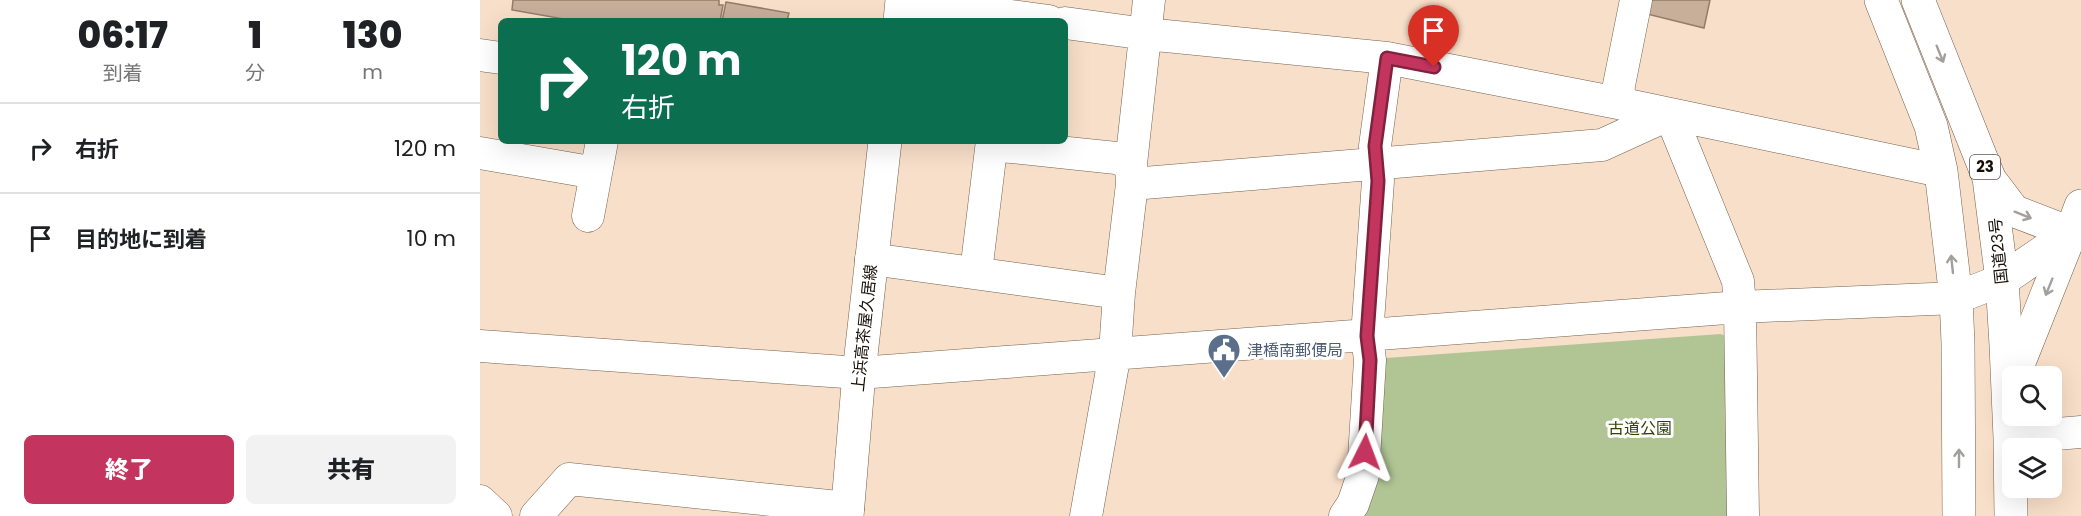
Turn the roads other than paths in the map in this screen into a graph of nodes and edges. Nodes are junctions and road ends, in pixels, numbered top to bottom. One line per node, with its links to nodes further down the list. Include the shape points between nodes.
1 (1149, 0): 9 (street)
2 (1636, 0): 13 (street, via 1618,85)
3 (1881, 0): 21 (main road, via 1931,126)
4 (1918, 0): 24 (main road, 国道23号 / 23, one-way to 24)
5 (901, 8): 6 (street)
6 (1010, 12): 7 (street)
7 (1036, 18)
8 (1068, 23): 9 (street)
9 (1146, 34): 12 (street); 23 (street)
10 (480, 54): 11 (street)
11 (498, 57)
12 (1387, 58): 13 (street); 20 (street, via 1375,146)
13 (1618, 104): 14 (street)
14 (1670, 114): 20 (street, via 1602,145); 21 (street); 32 (street, via 1738,281)
15 (601, 144): 22 (street)
16 (885, 144): 27 (main road, 上浜高茶屋久居線)
17 (992, 144): 28 (street)
18 (1000, 144): 23 (street, via 1116,158)
19 (480, 153): 22 (street)
20 (1378, 163): 23 (street); 33 (street)
21 (1941, 171): 31 (main road, one-way to 21)
22 (596, 173): 25 (street)
23 (1132, 174): 30 (street)
24 (1989, 178): 26 (street, one-way to 26, via 2014,211); 29 (main road, 国道23号 / 23)
25 (588, 216)
26 (2078, 223): 29 (main road); 37 (street, one-way to 37)
27 (871, 259): 28 (street); 38 (main road, 上浜高茶屋久居線)
28 (976, 272): 30 (street)
29 (2002, 280): 31 (street); 36 (main road, 国道23号 / 23)
30 (1119, 293): 35 (street)
31 (1956, 298): 32 (street); 50 (main road, one-way to 31)
32 (1740, 307): 33 (street); 49 (street)
33 (1367, 336): 35 (street); 48 (street, via 1370,360 1363,475)
34 (480, 346): 38 (street)
35 (1115, 353): 38 (street); 47 (street)
36 (2010, 366)
37 (2019, 366)
38 (859, 373): 44 (main road, 上浜高茶屋久居線)
39 (2010, 426): 41 (main road, 国道23号 / 23)
40 (2081, 432): 41 (street)
41 (2010, 438)
42 (2011, 498): 51 (main road, 国道23号 / 23)
43 (480, 501): 45 (street)
44 (848, 512): 46 (street, via 569,479)
45 (496, 516)
46 (536, 516)
47 (1086, 516)
48 (1345, 516)
49 (1743, 516)
50 (1959, 516)
51 (2011, 516)

